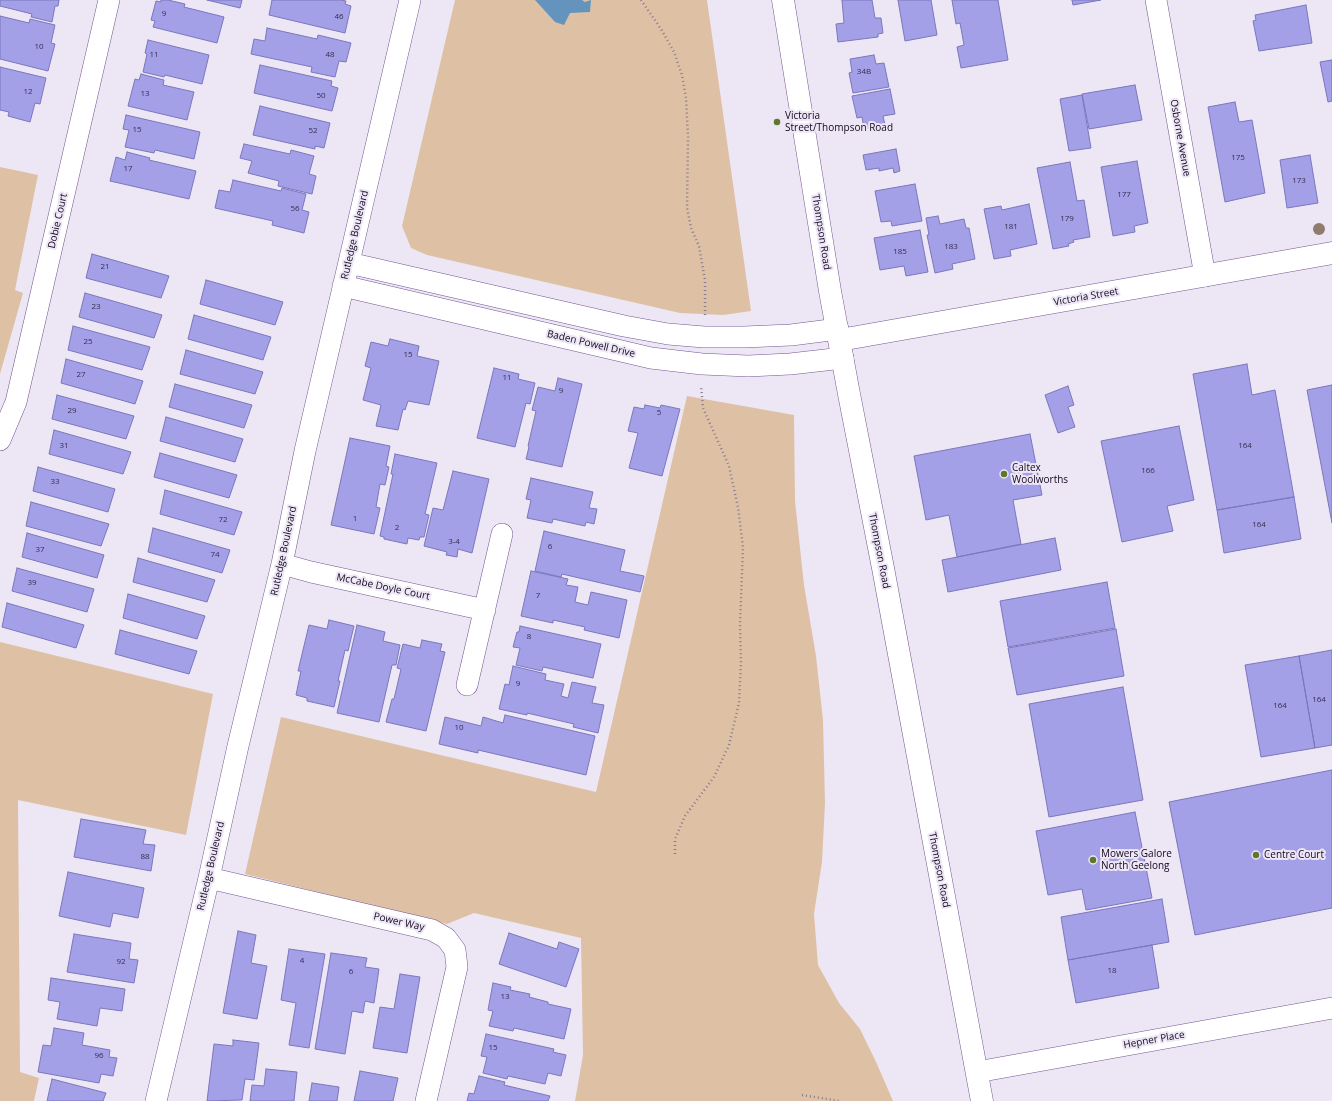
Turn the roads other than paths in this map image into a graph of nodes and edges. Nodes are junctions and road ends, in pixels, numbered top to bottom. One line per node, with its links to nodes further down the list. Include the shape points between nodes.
1 (109, 0): 12 (street, Dobie Court, via 16,402)
2 (410, 0): 6 (street, Rutledge Boulevard)
3 (783, 0): 11 (main road, Thompson Road)
4 (1156, 0): 7 (street, Osborne Avenue)
5 (1332, 253): 7 (main road, Victoria Street)
6 (349, 263): 8 (street); 9 (street, Rutledge Boulevard)
7 (1205, 276): 11 (main road, Victoria Street)
8 (420, 279): 10 (street); 11 (street, via 668,334 704,337 791,335)
9 (343, 286): 10 (street, Baden Powell Drive); 14 (street, Rutledge Boulevard)
10 (414, 302): 11 (street, Baden Powell Drive, via 631,354 702,364 778,365)
11 (840, 342): 19 (main road, Thompson Road)
12 (0, 440)
13 (502, 534): 15 (street)
14 (282, 564): 15 (street, McCabe Doyle Court); 17 (street, Rutledge Boulevard)
15 (485, 610): 16 (street)
16 (467, 685)
17 (209, 878): 20 (street, Rutledge Boulevard); 21 (street, Power Way, via 432,930 446,938 455,950 457,967)
18 (1332, 1008): 19 (street, Hepner Place)
19 (977, 1072): 22 (main road, Thompson Road)
20 (156, 1101)
21 (426, 1101)
22 (982, 1101)

